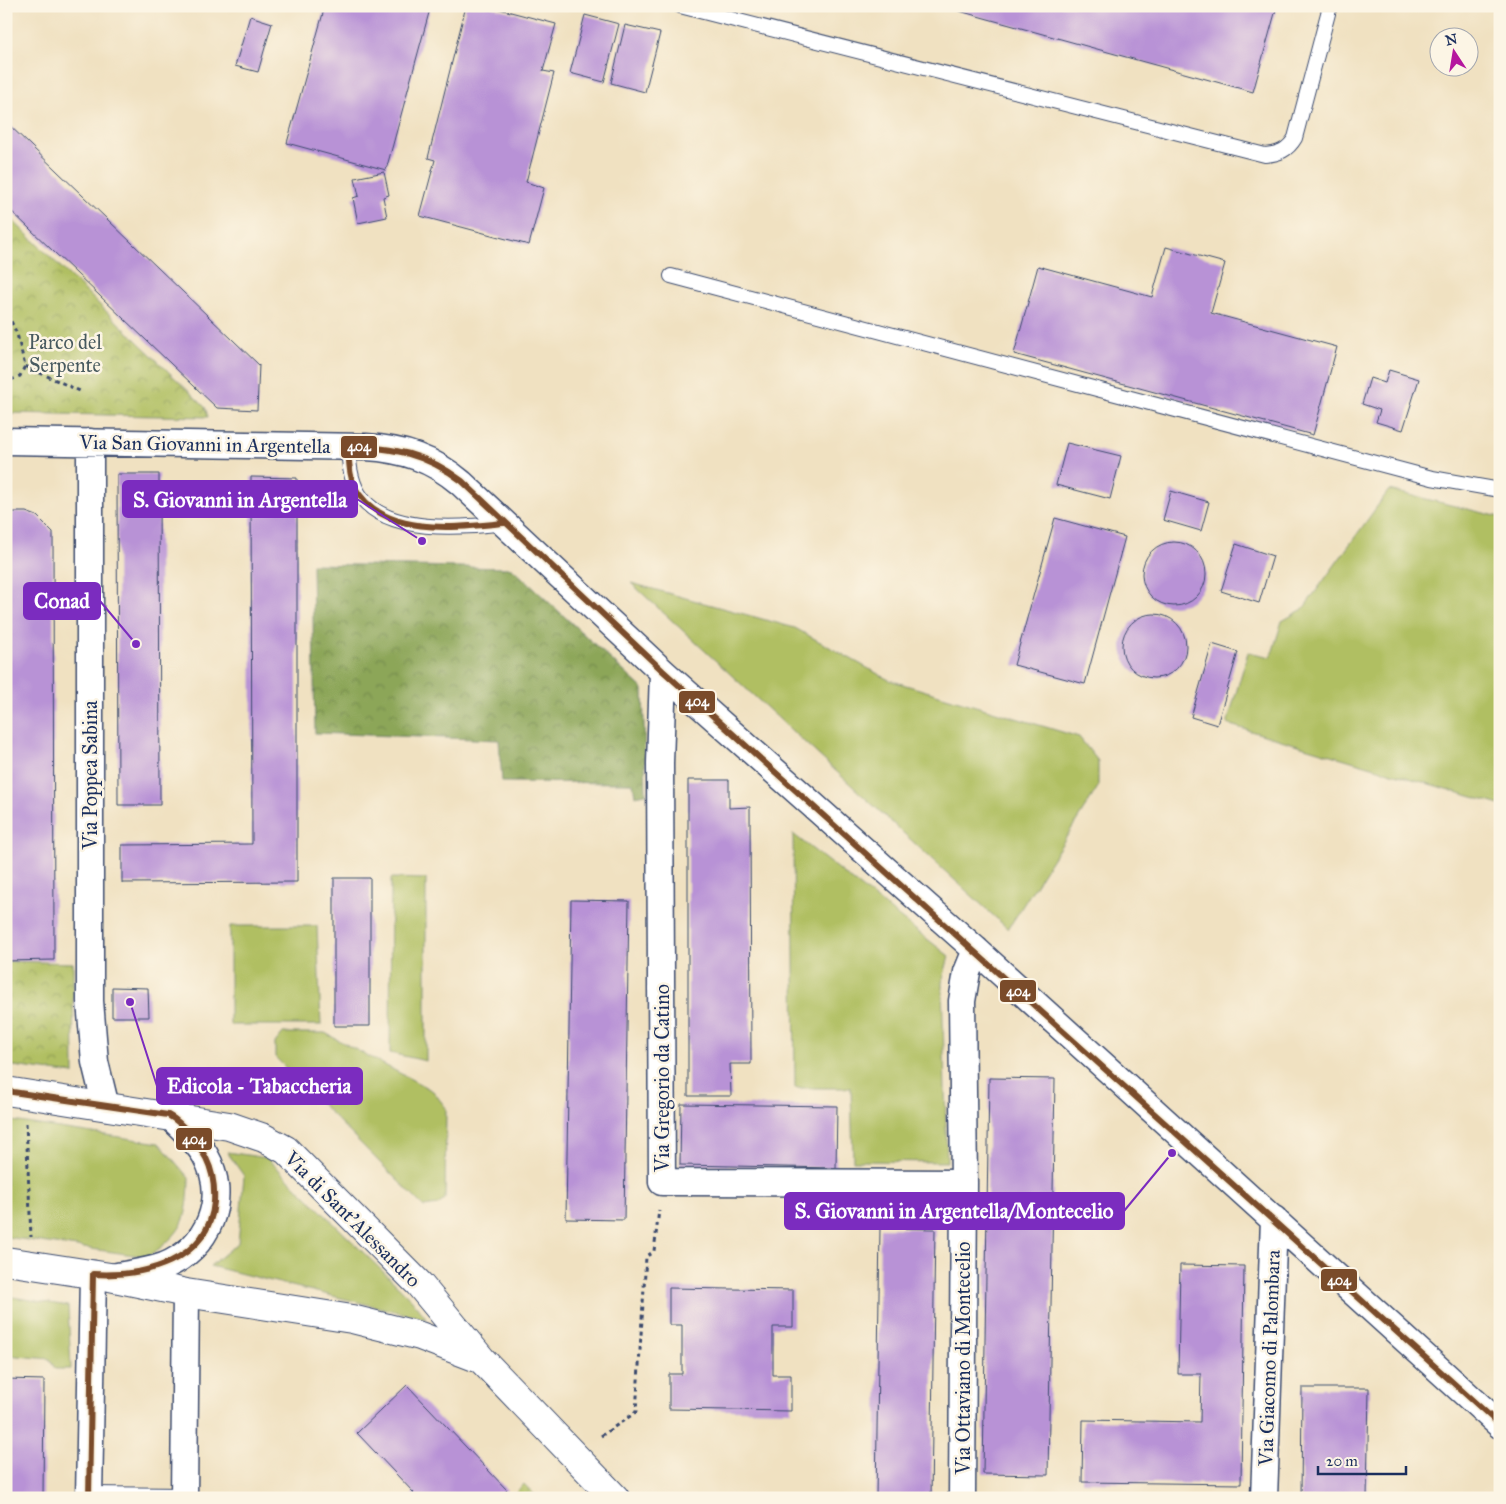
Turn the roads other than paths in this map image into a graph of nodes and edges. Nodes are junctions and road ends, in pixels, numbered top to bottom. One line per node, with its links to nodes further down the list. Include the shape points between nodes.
1 (680, 6): 2 (lane, via 1265,155 1282,152 1295,138)
2 (1330, 6)
3 (671, 276): 7 (lane, via 1432,478)
4 (6, 441): 5 (street, Via San Giovanni in Argentella)
5 (90, 442): 6 (street, Via San Giovanni in Argentella); 12 (street, Via Poppea Sabina, via 90,1001 94,1054)
6 (348, 446): 8 (street, Via San Giovanni in Argentella, via 398,450 431,461 450,473); 8 (lane, via 353,481 360,495 390,518 435,526)
7 (1500, 490)
8 (504, 523): 9 (street, Via San Giovanni in Argentella)
9 (663, 672): 10 (street, Via San Giovanni in Argentella); 14 (street, Via Gregorio da Catino, via 660,763 662,1182)
10 (976, 950): 14 (street, Via Ottaviano di Montecelio, via 967,972 962,1001); 15 (street, Via San Giovanni in Argentella)
11 (6, 1091): 12 (street, Via di Sant'Alessandro)
12 (106, 1107): 13 (street, Via di Sant'Alessandro)
13 (169, 1115): 17 (street, via 206,1157 214,1185 213,1216 207,1231 195,1246 173,1262 150,1270); 19 (street, Via di Sant'Alessandro, via 251,1132 286,1150 420,1284)
14 (964, 1183): 24 (street, Via Ottaviano di Montecelio)
15 (1274, 1219): 20 (street, Via San Giovanni in Argentella); 25 (street, Via Giacomo di Palombara)
16 (6, 1261): 17 (street)
17 (102, 1275): 18 (street); 21 (street)
18 (186, 1293): 19 (street, via 396,1328); 22 (street)
19 (482, 1360): 23 (street, Via di Sant'Alessandro)
20 (1500, 1425)
21 (90, 1496): 22 (lane)
22 (184, 1496)
23 (615, 1498)
24 (962, 1498)
25 (1264, 1498)

